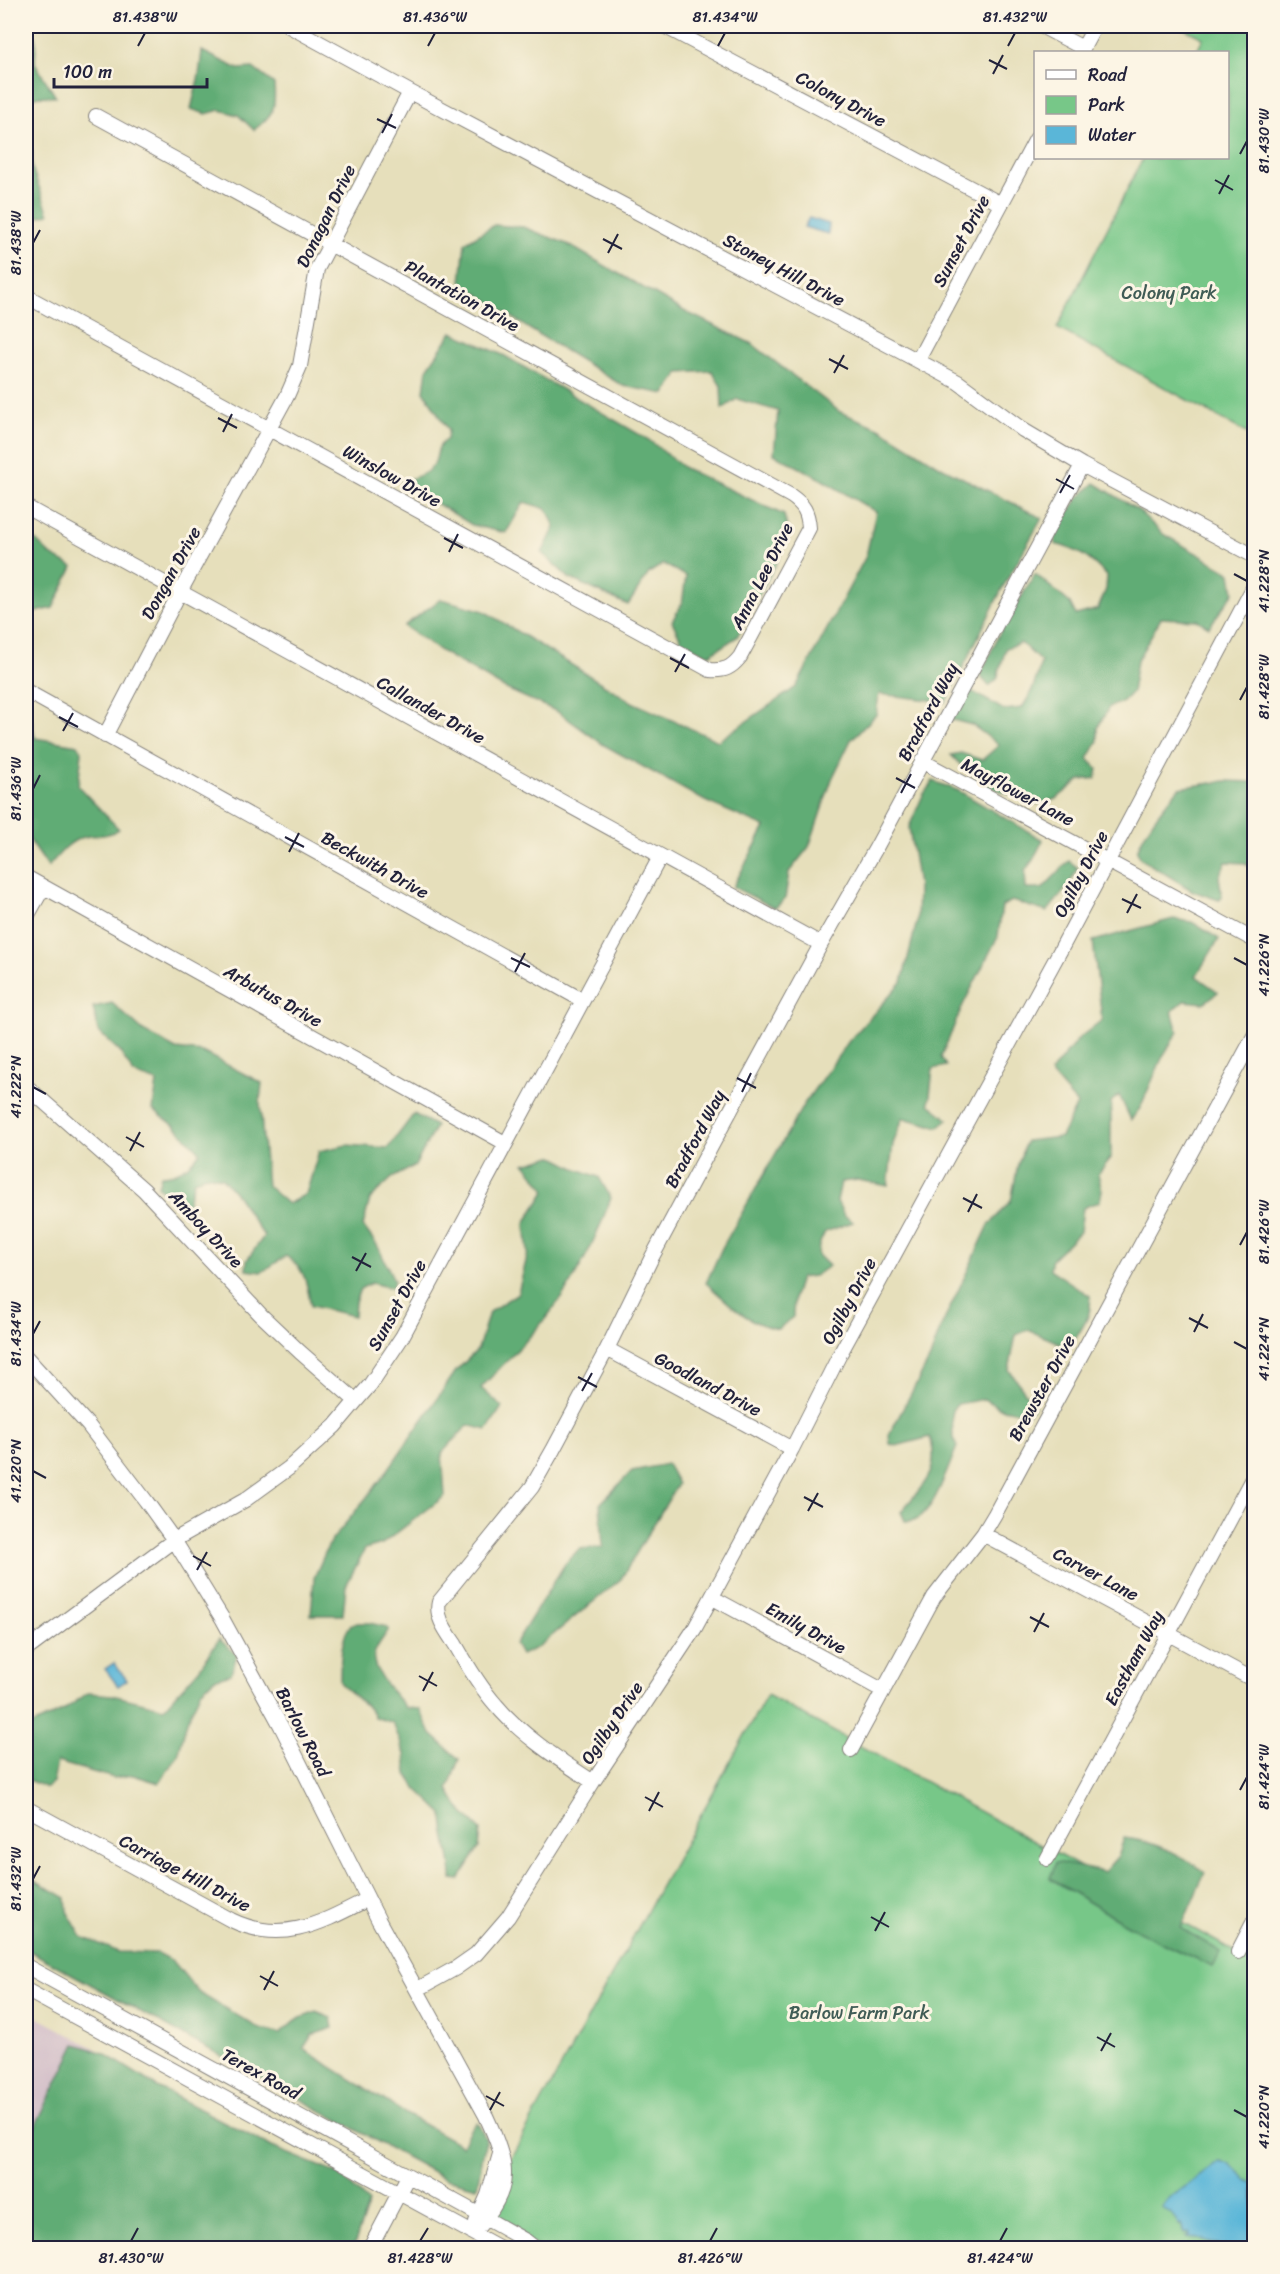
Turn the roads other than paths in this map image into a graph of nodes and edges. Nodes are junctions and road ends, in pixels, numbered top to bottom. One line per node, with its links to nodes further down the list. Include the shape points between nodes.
1 (289, 26): 6 (street, Stoney Hill Drive)
2 (664, 26): 9 (street, Colony Drive)
3 (1041, 26): 5 (street)
4 (1095, 26): 5 (street)
5 (1082, 50)
6 (410, 92): 10 (street, Donagan Drive); 12 (street, Stoney Hill Drive)
7 (96, 116): 10 (street, Plantation Drive)
8 (1034, 141): 9 (street, Sunset Drive)
9 (1001, 204): 12 (street, Sunset Drive)
10 (329, 244): 13 (street, Donagan Drive, via 315,277 300,366); 16 (street, Plantation Drive, via 791,495)
11 (26, 296): 13 (street, Winslow Drive)
12 (918, 360): 14 (street, Stoney Hill Drive, via 958,382 1023,430)
13 (269, 429): 19 (street, Dongan Drive); 20 (street, Winslow Drive, via 710,670 722,671)
14 (1082, 465): 17 (street, Stoney Hill Drive); 23 (street, Bradford Way)
15 (26, 507): 19 (street, Callander Drive)
16 (807, 511): 20 (street, Anna Lee Drive, via 809,528 804,539)
17 (1254, 556)
18 (1254, 586): 25 (street, Ogilby Drive)
19 (180, 592): 22 (street, Dongan Drive); 24 (street, Callander Drive)
20 (740, 657)
21 (26, 691): 22 (street, Beckwith Drive)
22 (105, 736): 31 (street, Beckwith Drive)
23 (922, 761): 25 (street, Mayflower Lane); 30 (street, Bradford Way)
24 (660, 857): 30 (street, Callander Drive); 31 (street, Sunset Drive)
25 (1108, 861): 29 (street, Mayflower Lane); 38 (street, Ogilby Drive)
26 (26, 877): 27 (street, Arbutus Drive)
27 (43, 888): 28 (street); 34 (street, Arbutus Drive)
28 (26, 918)
29 (1254, 940)
30 (820, 944): 35 (street, Bradford Way)
31 (582, 1000): 34 (street, Sunset Drive)
32 (1254, 1036): 40 (street, Brewster Drive)
33 (26, 1086): 37 (street, Amboy Drive, via 144,1190 261,1315)
34 (505, 1143): 37 (street, Sunset Drive, via 402,1337)
35 (607, 1349): 38 (street, Goodland Drive); 48 (street, Bradford Way, via 532,1487 437,1608 449,1635 496,1706 553,1755)
36 (26, 1357): 41 (street, Barlow Road, via 88,1425)
37 (357, 1401): 41 (street, Sunset Drive, via 335,1426 265,1487)
38 (792, 1449): 42 (street, Ogilby Drive)
39 (1254, 1475): 43 (street, Eastham Way)
40 (983, 1534): 43 (street, Carver Lane); 46 (street, Brewster Drive, via 934,1597)
41 (174, 1540): 44 (street, Sunset Drive); 51 (street, Barlow Road, via 222,1618)
42 (713, 1598): 46 (street, Emily Drive); 48 (street, Ogilby Drive)
43 (1168, 1634): 45 (street, Carver Lane); 50 (street, Eastham Way)
44 (26, 1650)
45 (1254, 1680)
46 (882, 1690): 47 (street, Brewster Drive)
47 (851, 1750)
48 (593, 1782): 55 (street, Ogilby Drive, via 508,1917 476,1954)
49 (26, 1808): 51 (street, Carriage Hill Drive, via 231,1920 263,1932 307,1928)
50 (1047, 1859)
51 (368, 1899): 55 (street, Barlow Road)
52 (1254, 1921): 53 (street)
53 (1238, 1952)
54 (26, 1966): 57 (street, Terex Road)
55 (418, 1989): 59 (street, Barlow Road, via 486,2116 500,2154 504,2175 501,2190)
56 (26, 1990): 58 (street)
57 (408, 2176): 58 (street); 59 (street, Terex Road)
58 (398, 2195): 60 (street); 61 (street)
59 (482, 2217): 60 (street, Barlow Road); 63 (street)
60 (473, 2233): 62 (street)
61 (370, 2248)
62 (500, 2248)
63 (535, 2248)

